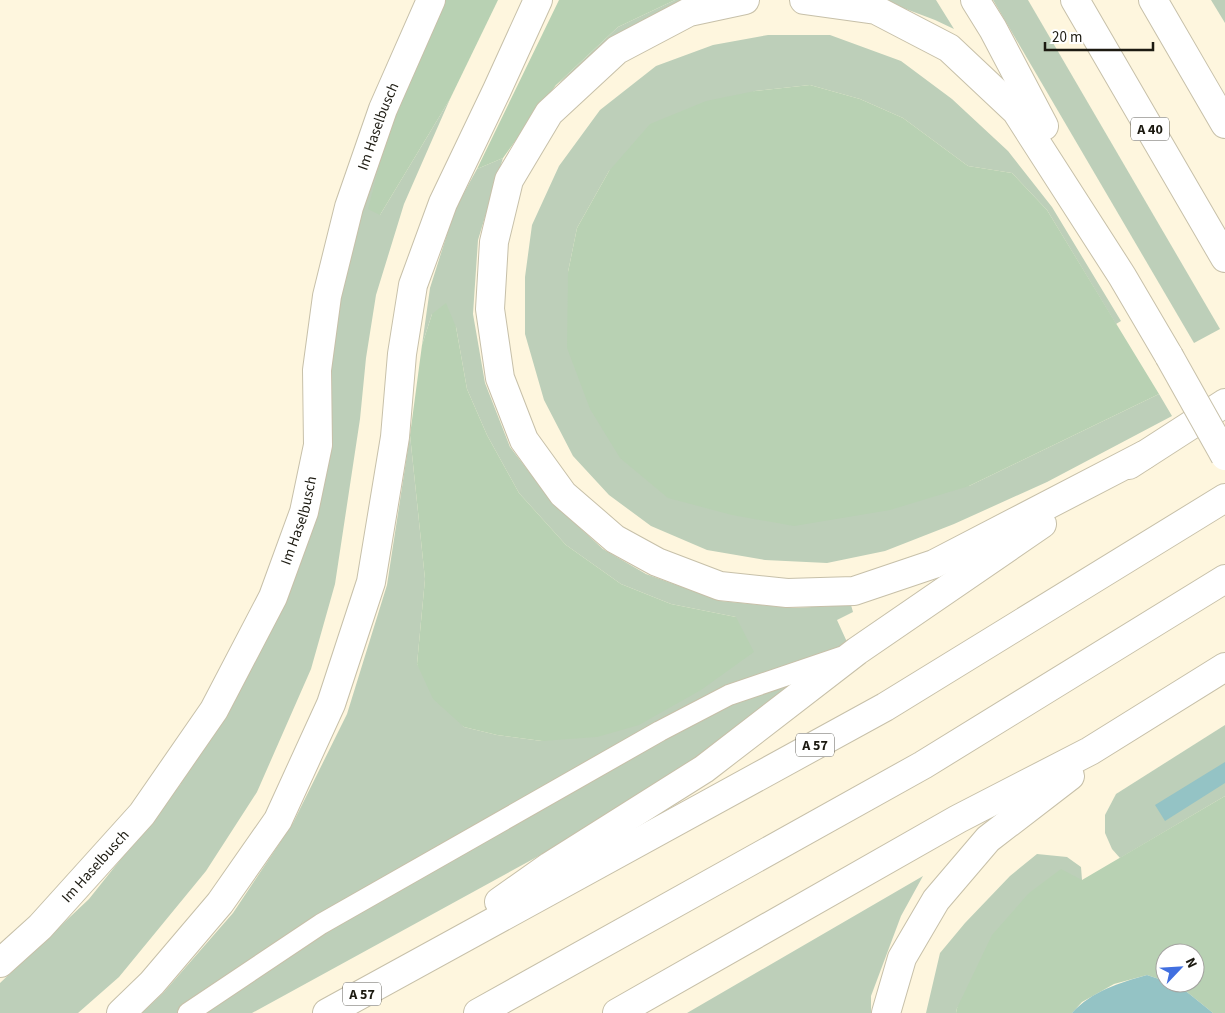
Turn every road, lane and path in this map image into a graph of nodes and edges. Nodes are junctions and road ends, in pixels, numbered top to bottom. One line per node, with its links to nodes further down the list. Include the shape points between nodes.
1 (431, 0): 19 (main road, Im Haselbusch, via 383,109 349,207 327,296 317,370 318,445 304,512 273,597 214,710 142,814 40,927)
2 (538, 0): 21 (main road, via 443,203 413,285 402,354 395,437 371,582 331,704 278,820 220,903 152,983)
3 (745, 0): 12 (main road, via 689,12 617,50 549,113 509,180 494,242 490,310 500,378 524,440 563,494 615,539 658,562 720,586 787,593 854,591 934,564)
4 (804, 0): 10 (main road, via 876,10 949,48 1016,111)
5 (975, 0): 10 (main road)
6 (1075, 0): 9 (main road, A 40)
7 (1153, 0): 8 (main road)
8 (1225, 124)
9 (1225, 258)
10 (1122, 276): 13 (main road, bridge)
11 (1225, 403): 12 (main road)
12 (1144, 455): 16 (main road)
13 (1225, 456)
14 (1225, 498): 20 (main road, A 57, via 885,707)
15 (1225, 579): 24 (main road, via 923,765)
16 (857, 651): 20 (main road, via 704,769 550,866); 22 (lane, via 729,695 660,731 321,924)
17 (1225, 667): 18 (main road)
18 (1090, 751): 25 (main road, via 958,819); 26 (main road, via 1076,771 988,839 936,900 902,958)
19 (0, 962)
20 (396, 976): 23 (main road, A 57)
21 (121, 1013)
22 (188, 1013)
23 (327, 1013)
24 (478, 1013)
25 (617, 1013)
26 (886, 1013)

